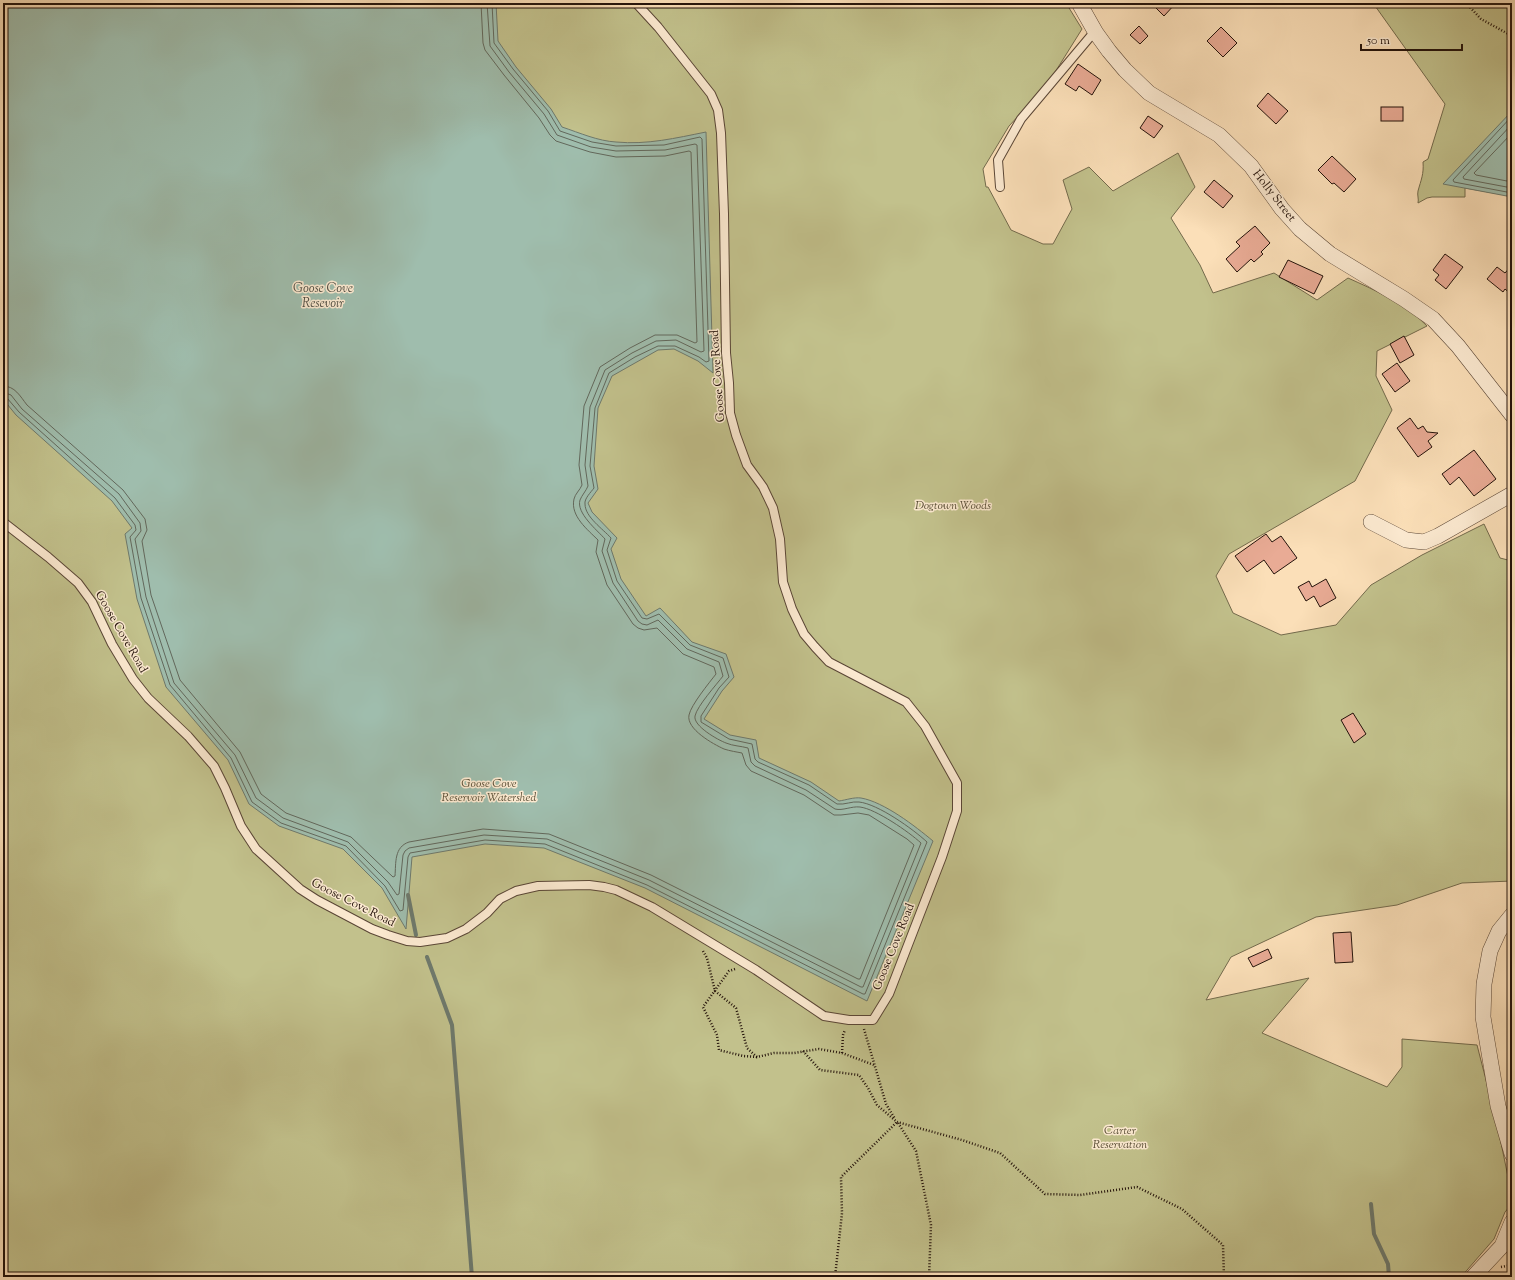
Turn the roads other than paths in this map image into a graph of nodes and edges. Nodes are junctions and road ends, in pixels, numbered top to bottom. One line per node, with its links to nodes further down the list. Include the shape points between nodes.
1 (636, 3): 7 (lane, Goose Cove Road, via 711,94 718,110 721,133 726,353 730,413 747,465 763,486 773,508 780,539 783,582 792,610 804,634 829,662 906,702 925,726 957,783 957,811 949,837 890,994 873,1020 824,1016 747,964 652,907 604,887 538,886 516,891 500,899 466,929 447,938 420,942 407,941 372,929 316,900 256,849 241,826 214,766 133,679 112,644 92,602 78,583)
2 (1079, 3): 3 (street, Holly Street)
3 (1095, 31): 4 (lane, via 1020,119 998,160); 5 (street, Holly Street, via 1125,70 1149,93 1219,135 1251,166 1300,229 1330,254 1433,319)
4 (1000, 187)
5 (1512, 414)
6 (1512, 494): 8 (street, via 1424,542 1406,540)
7 (3, 522)
8 (1371, 522)
9 (1512, 915): 10 (street, via 1499,931 1490,951 1484,984 1483,1017 1498,1106)
10 (1512, 1154)
11 (1512, 1222): 12 (street, via 1502,1246)
12 (1473, 1277)

